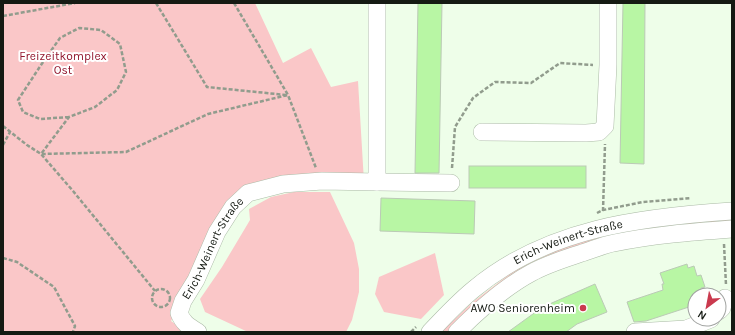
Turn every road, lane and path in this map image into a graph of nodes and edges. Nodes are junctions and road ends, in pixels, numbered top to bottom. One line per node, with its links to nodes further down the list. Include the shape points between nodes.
1 (75, 3): 6 (path)
2 (156, 3): 8 (path, via 207,87)
3 (234, 3): 8 (path)
4 (377, 3): 17 (street)
5 (608, 3): 7 (street)
6 (3, 16)
7 (608, 65): 11 (street); 18 (path, via 560,63 531,83 495,82 473,98 455,127)
8 (288, 95): 15 (path, via 208,114 126,152); 16 (path)
9 (69, 117): 9 (path, via 95,107 116,90 126,72 120,44 102,30 79,28 60,38 18,100 23,112 40,119); 15 (path)
10 (3, 126): 12 (path)
11 (605, 126): 13 (street, via 599,132 586,133); 20 (path)
12 (10, 132): 14 (path); 15 (path)
13 (482, 132)
14 (3, 145)
15 (41, 154): 24 (path)
16 (322, 181): 17 (street, Erich-Weinert-Straße); 28 (street, Erich-Weinert-Straße, via 283,184 248,193 233,207 217,232 179,312 185,324)
17 (377, 182): 18 (street, Erich-Weinert-Straße)
18 (451, 183)
19 (732, 211): 20 (street, Erich-Weinert-Straße, via 687,214)
20 (603, 227): 29 (street, Erich-Weinert-Straße, via 550,244 500,270 474,289)
21 (728, 229): 23 (path); 30 (street, Erich-Weinert-Straße, via 651,236 612,243 563,259 542,267 516,282)
22 (3, 258): 27 (path, via 17,262 54,287 75,326)
23 (723, 287)
24 (154, 291): 24 (path, via 166,290 170,298 168,305 155,305 152,300)
25 (691, 327): 26 (street)
26 (675, 331): 31 (street)
27 (73, 332)
28 (198, 332)
29 (430, 332)
30 (457, 332)
31 (635, 332)

